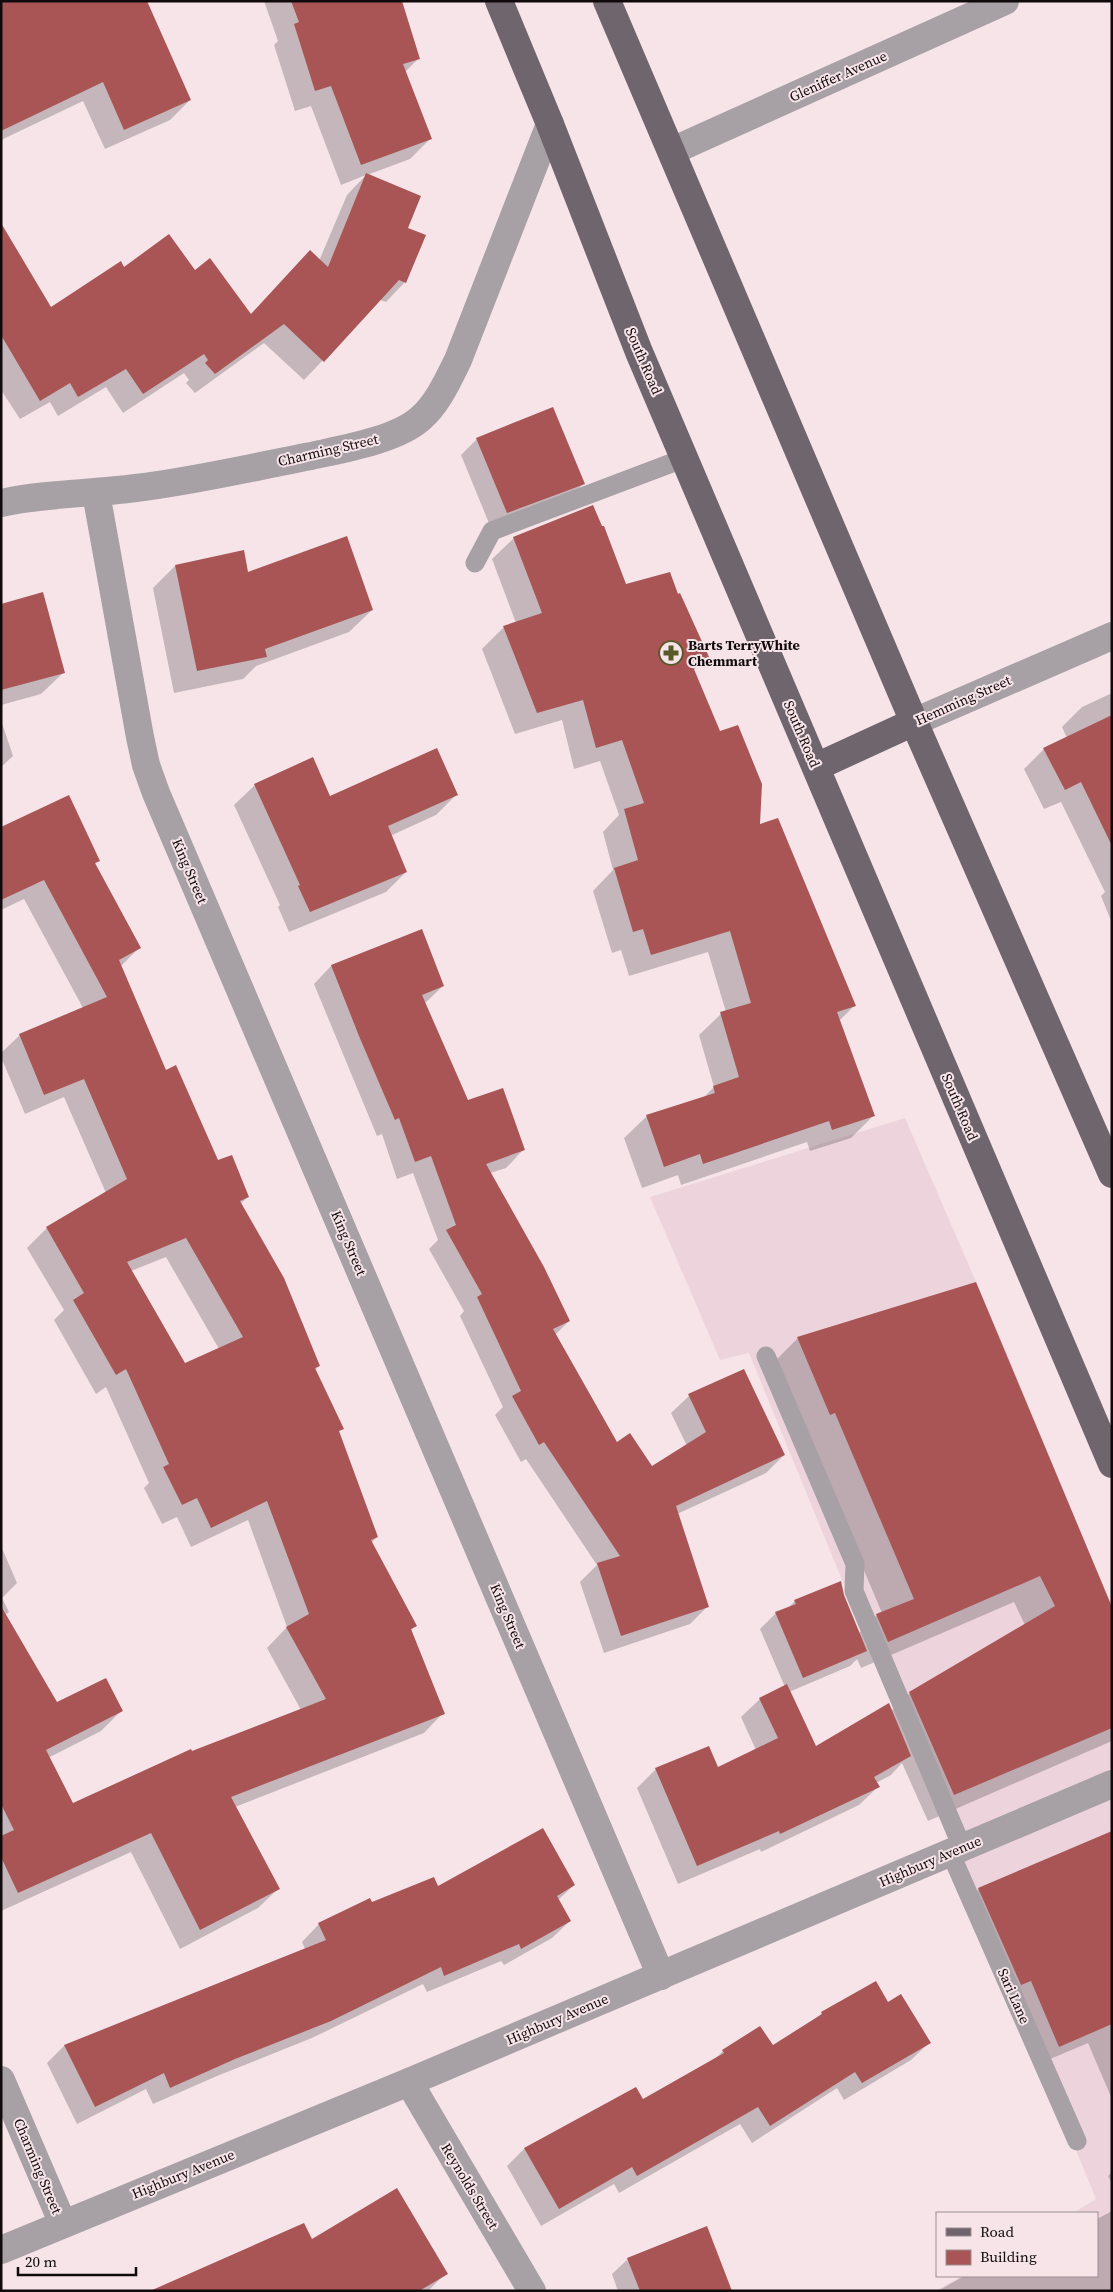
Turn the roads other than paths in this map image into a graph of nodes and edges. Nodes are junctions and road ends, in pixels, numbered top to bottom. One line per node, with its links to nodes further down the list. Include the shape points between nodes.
1 (499, 1): 4 (main road, South Road)
2 (607, 1): 5 (main road)
3 (1005, 1): 5 (street, Gleniffer Avenue)
4 (550, 124): 6 (main road, South Road, via 639,352); 7 (street, Charming Street, via 458,360 442,391 421,418 356,447 212,476)
5 (672, 151): 11 (main road)
6 (685, 458): 9 (lane, via 492,531); 12 (main road, South Road)
7 (96, 493): 8 (street, Charming Street); 18 (street, King Street, via 140,738 156,793)
8 (1, 503)
9 (474, 563)
10 (1112, 636): 11 (street, Hemming Street)
11 (914, 722): 12 (main road, Hemming Street); 13 (main road)
12 (816, 767): 15 (main road, South Road)
13 (1112, 1174)
14 (766, 1356): 17 (lane, Sari Lane, via 855,1564 854,1591)
15 (1111, 1459)
16 (1112, 1784): 17 (street, Highbury Avenue)
17 (956, 1850): 18 (street, Highbury Avenue); 21 (lane, Sari Lane)
18 (661, 1976): 20 (street, Highbury Avenue)
19 (1, 2080): 22 (street, Charming Street)
20 (409, 2082): 22 (street, Highbury Avenue); 24 (street, Reynolds Street)
21 (1077, 2141)
22 (63, 2224): 23 (street, Highbury Avenue)
23 (1, 2250)
24 (532, 2291)

